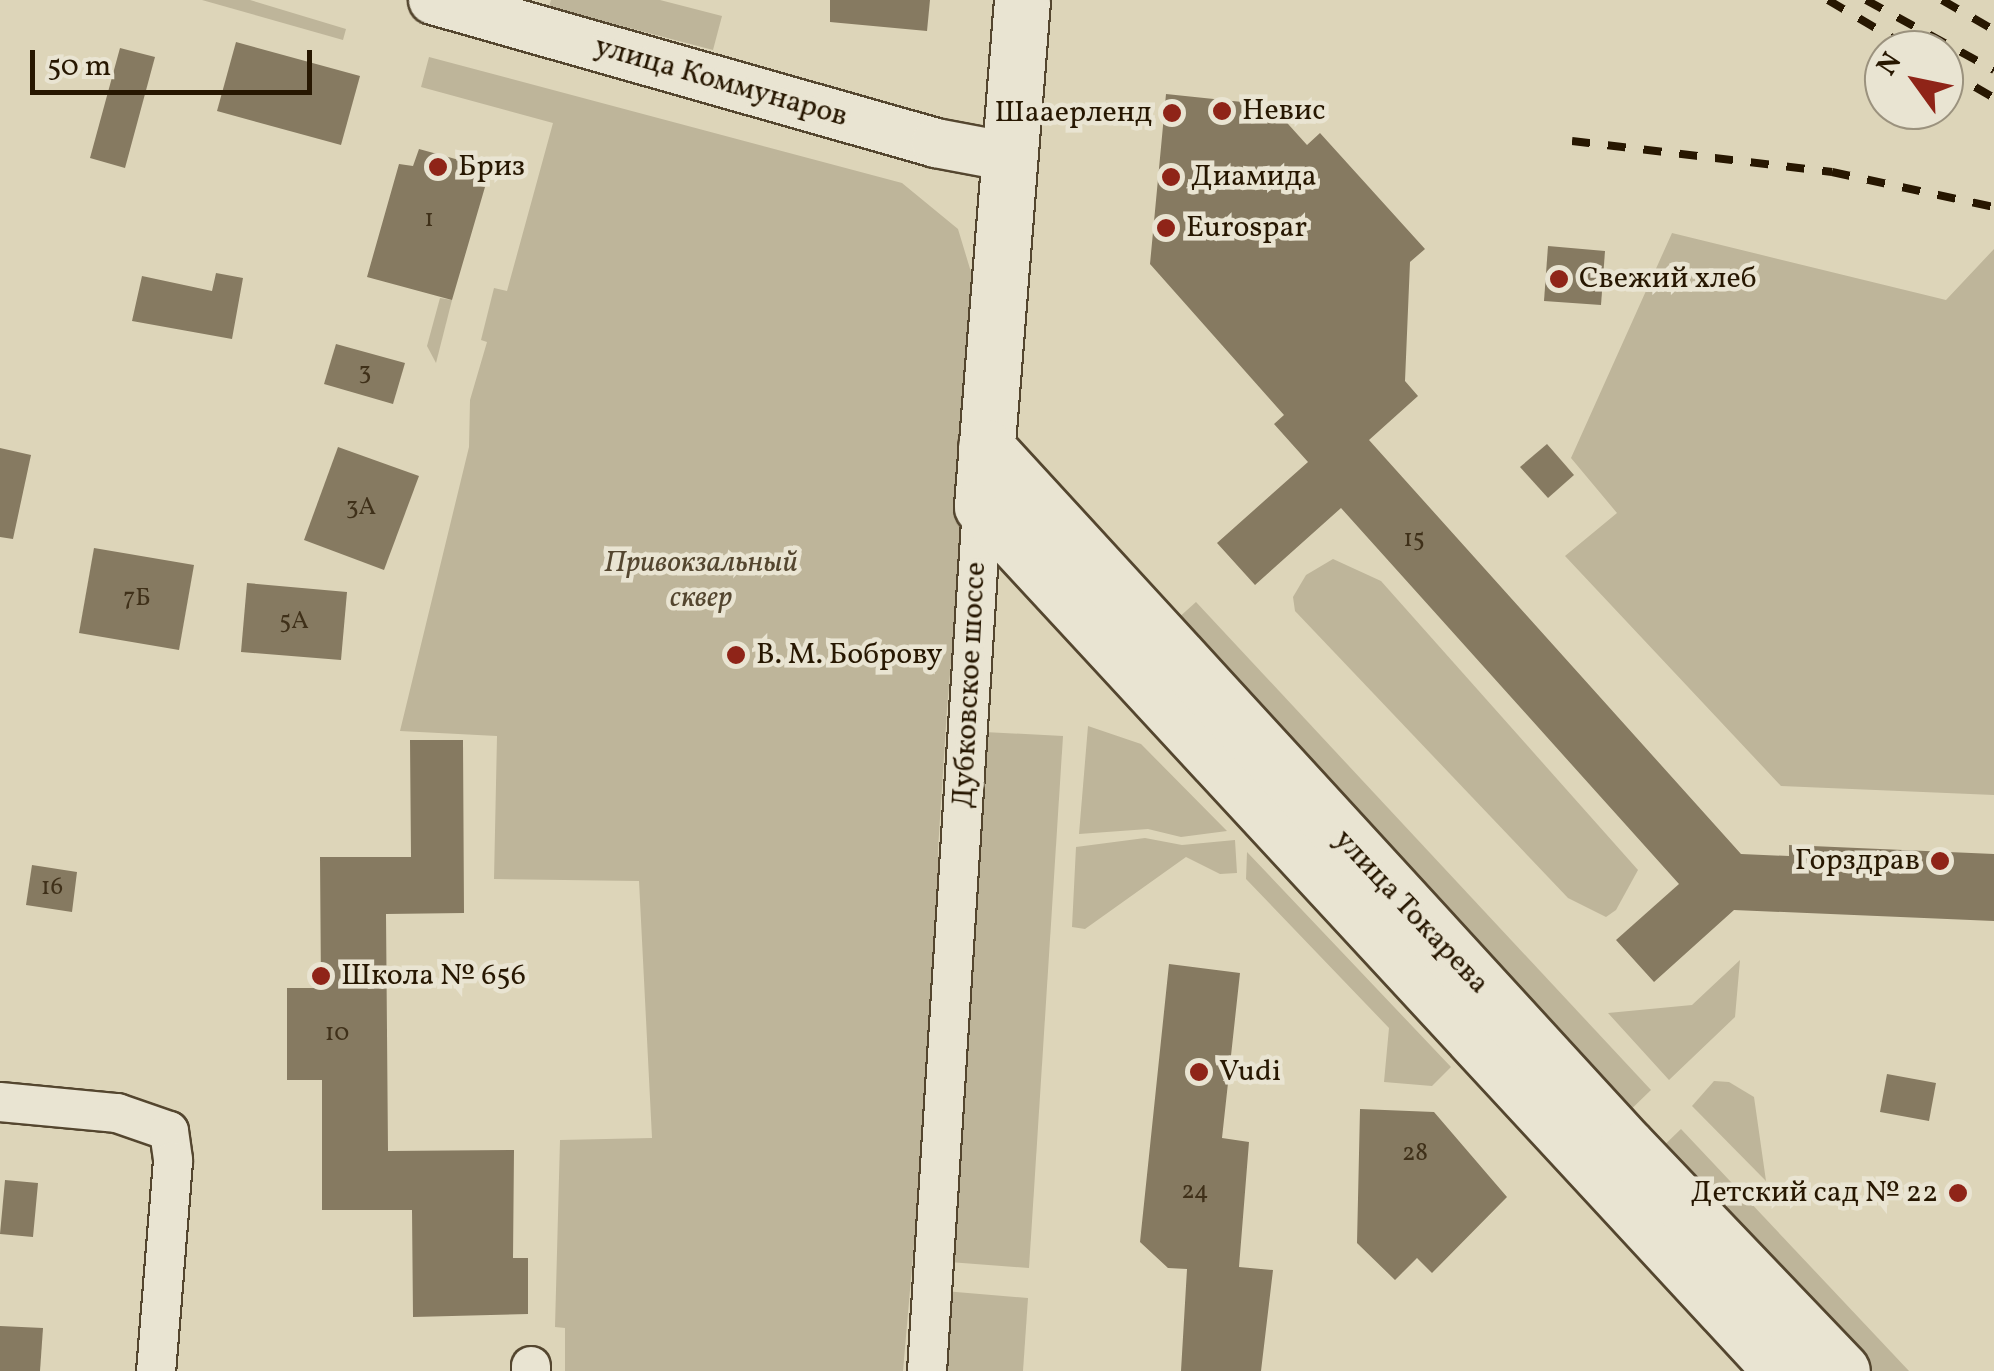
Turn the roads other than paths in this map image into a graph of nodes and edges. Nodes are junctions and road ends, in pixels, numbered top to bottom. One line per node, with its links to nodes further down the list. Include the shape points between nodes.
1 (433, 0): 3 (street, улица Коммунаров, via 936,143)
2 (1022, 0): 3 (main road, Дубковское шоссе)
3 (1010, 157): 4 (main road, Дубковское шоссе)
4 (986, 447): 5 (main road, Дубковское шоссе); 10 (main road, улица Токарева)
5 (982, 506): 8 (street, Дубковское шоссе); 9 (main road, улица Токарева)
6 (0, 1102): 7 (street, via 117,1112 169,1132 173,1161)
7 (156, 1371)
8 (927, 1371)
9 (1782, 1371)
10 (1842, 1371)

